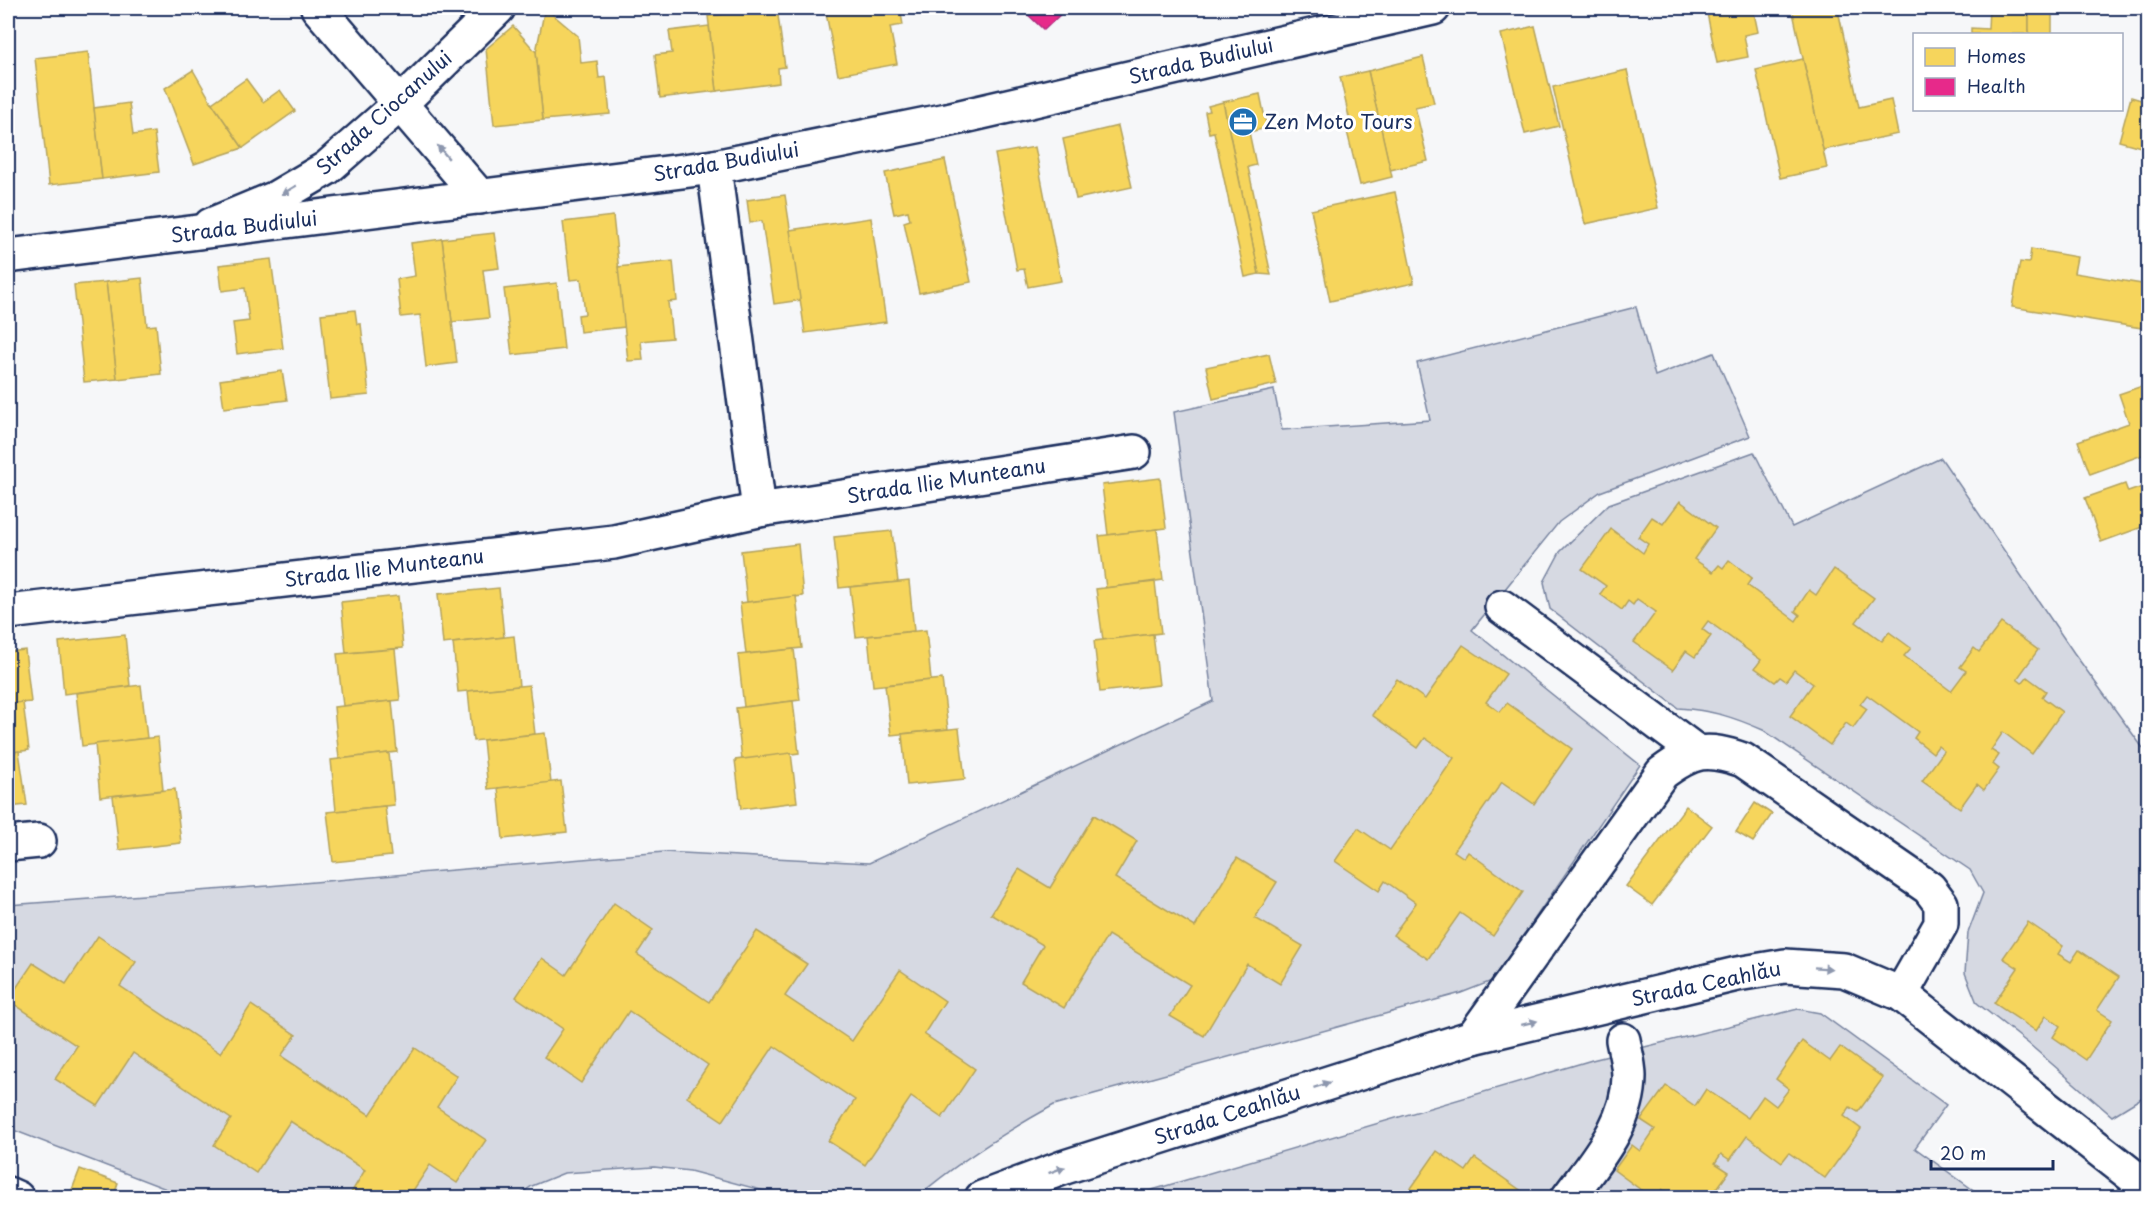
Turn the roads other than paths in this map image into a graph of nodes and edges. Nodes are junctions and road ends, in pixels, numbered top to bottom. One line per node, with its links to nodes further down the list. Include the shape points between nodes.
1 (318, 8): 4 (street)
2 (498, 8): 4 (street, Strada Ciocanului)
3 (1433, 8): 5 (street, Strada Budiului, via 947,120)
4 (401, 103): 6 (street, one-way to 4); 7 (street, Strada Ciocanului, one-way to 7, via 327,168 276,198)
5 (714, 167): 6 (street, Strada Budiului); 10 (street)
6 (480, 197): 7 (street, Strada Budiului)
7 (193, 233): 8 (street, Strada Budiului)
8 (8, 256)
9 (1134, 452): 10 (street, Strada Ilie Munteanu)
10 (759, 510): 12 (street, Strada Ilie Munteanu, via 614,542)
11 (1502, 607): 13 (street)
12 (8, 612)
13 (1698, 753): 14 (street, via 1720,752 1743,760 1929,888 1941,904 1941,924); 15 (street, via 1679,760 1662,774)
14 (1901, 994): 15 (street, Strada Ceahlău, one-way to 14, via 1785,966 1844,970); 17 (street, Strada Ceahlău)
15 (1473, 1037): 20 (street, Strada Ceahlău, one-way to 15)
16 (1623, 1040): 21 (street, via 1629,1076 1624,1110 1611,1140)
17 (2148, 1188)
18 (8, 1194): 19 (street)
19 (17, 1197)
20 (982, 1197)
21 (1568, 1197)

